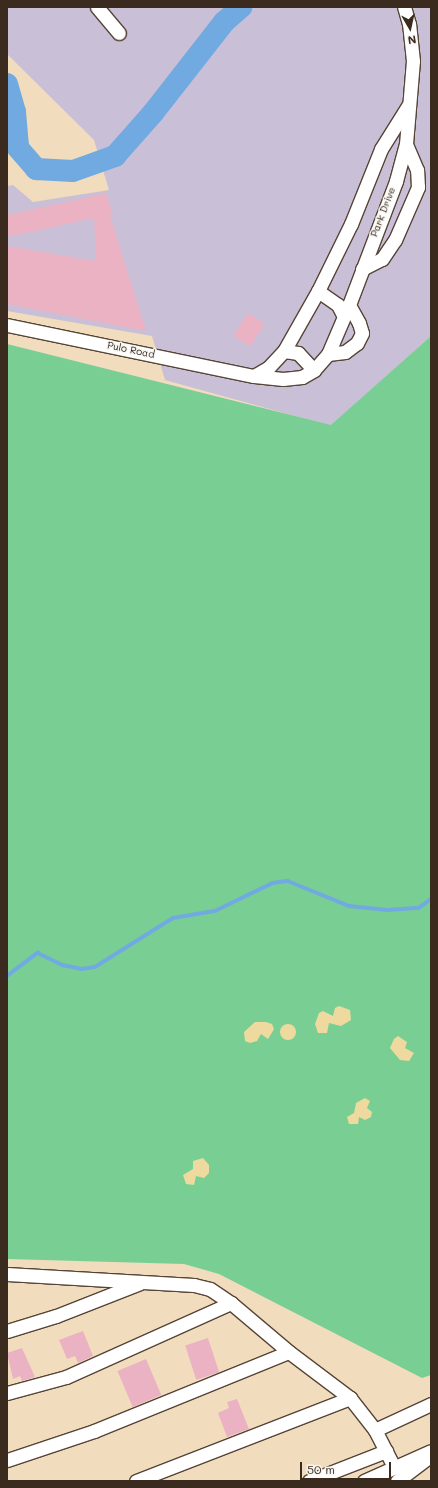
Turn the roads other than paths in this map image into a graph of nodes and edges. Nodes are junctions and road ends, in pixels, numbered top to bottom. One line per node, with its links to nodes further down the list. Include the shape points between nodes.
1 (97, 7): 3 (street)
2 (404, 7): 4 (street, Park Drive, via 409,24 413,61)
3 (119, 33)
4 (408, 105): 5 (street, Park Drive); 7 (street, Park Drive, via 381,148 351,224)
5 (406, 144): 6 (street, Park Drive, via 396,181); 6 (street, via 417,170 418,187 395,240 382,259)
6 (362, 269): 8 (street, Park Drive)
7 (318, 291): 8 (street); 10 (street, Park Drive)
8 (346, 310): 11 (street, Park Drive); 11 (street, via 359,323 362,333 357,343 346,352)
9 (7, 325): 13 (street, Pulo Road)
10 (284, 351): 12 (street, via 298,353); 13 (street, Park Drive, via 268,368)
11 (328, 354): 12 (street, Park Drive)
12 (314, 370): 13 (street, Park Drive, via 302,377 283,379)
13 (254, 376)
14 (7, 1274): 15 (street)
15 (143, 1282): 16 (street, via 194,1285 210,1289); 17 (street, via 56,1316)
16 (231, 1302): 18 (street); 19 (street, via 66,1377)
17 (7, 1331)
18 (289, 1352): 20 (street); 26 (street, via 94,1432)
19 (7, 1393)
20 (350, 1398): 22 (street); 28 (street)
21 (431, 1404): 22 (street)
22 (375, 1430): 23 (street)
23 (386, 1451): 27 (street); 29 (street)
24 (431, 1451): 27 (street)
25 (431, 1455): 31 (street)
26 (7, 1460)
27 (394, 1468): 30 (street)
28 (136, 1481)
29 (309, 1481)
30 (364, 1481)
31 (396, 1481)

